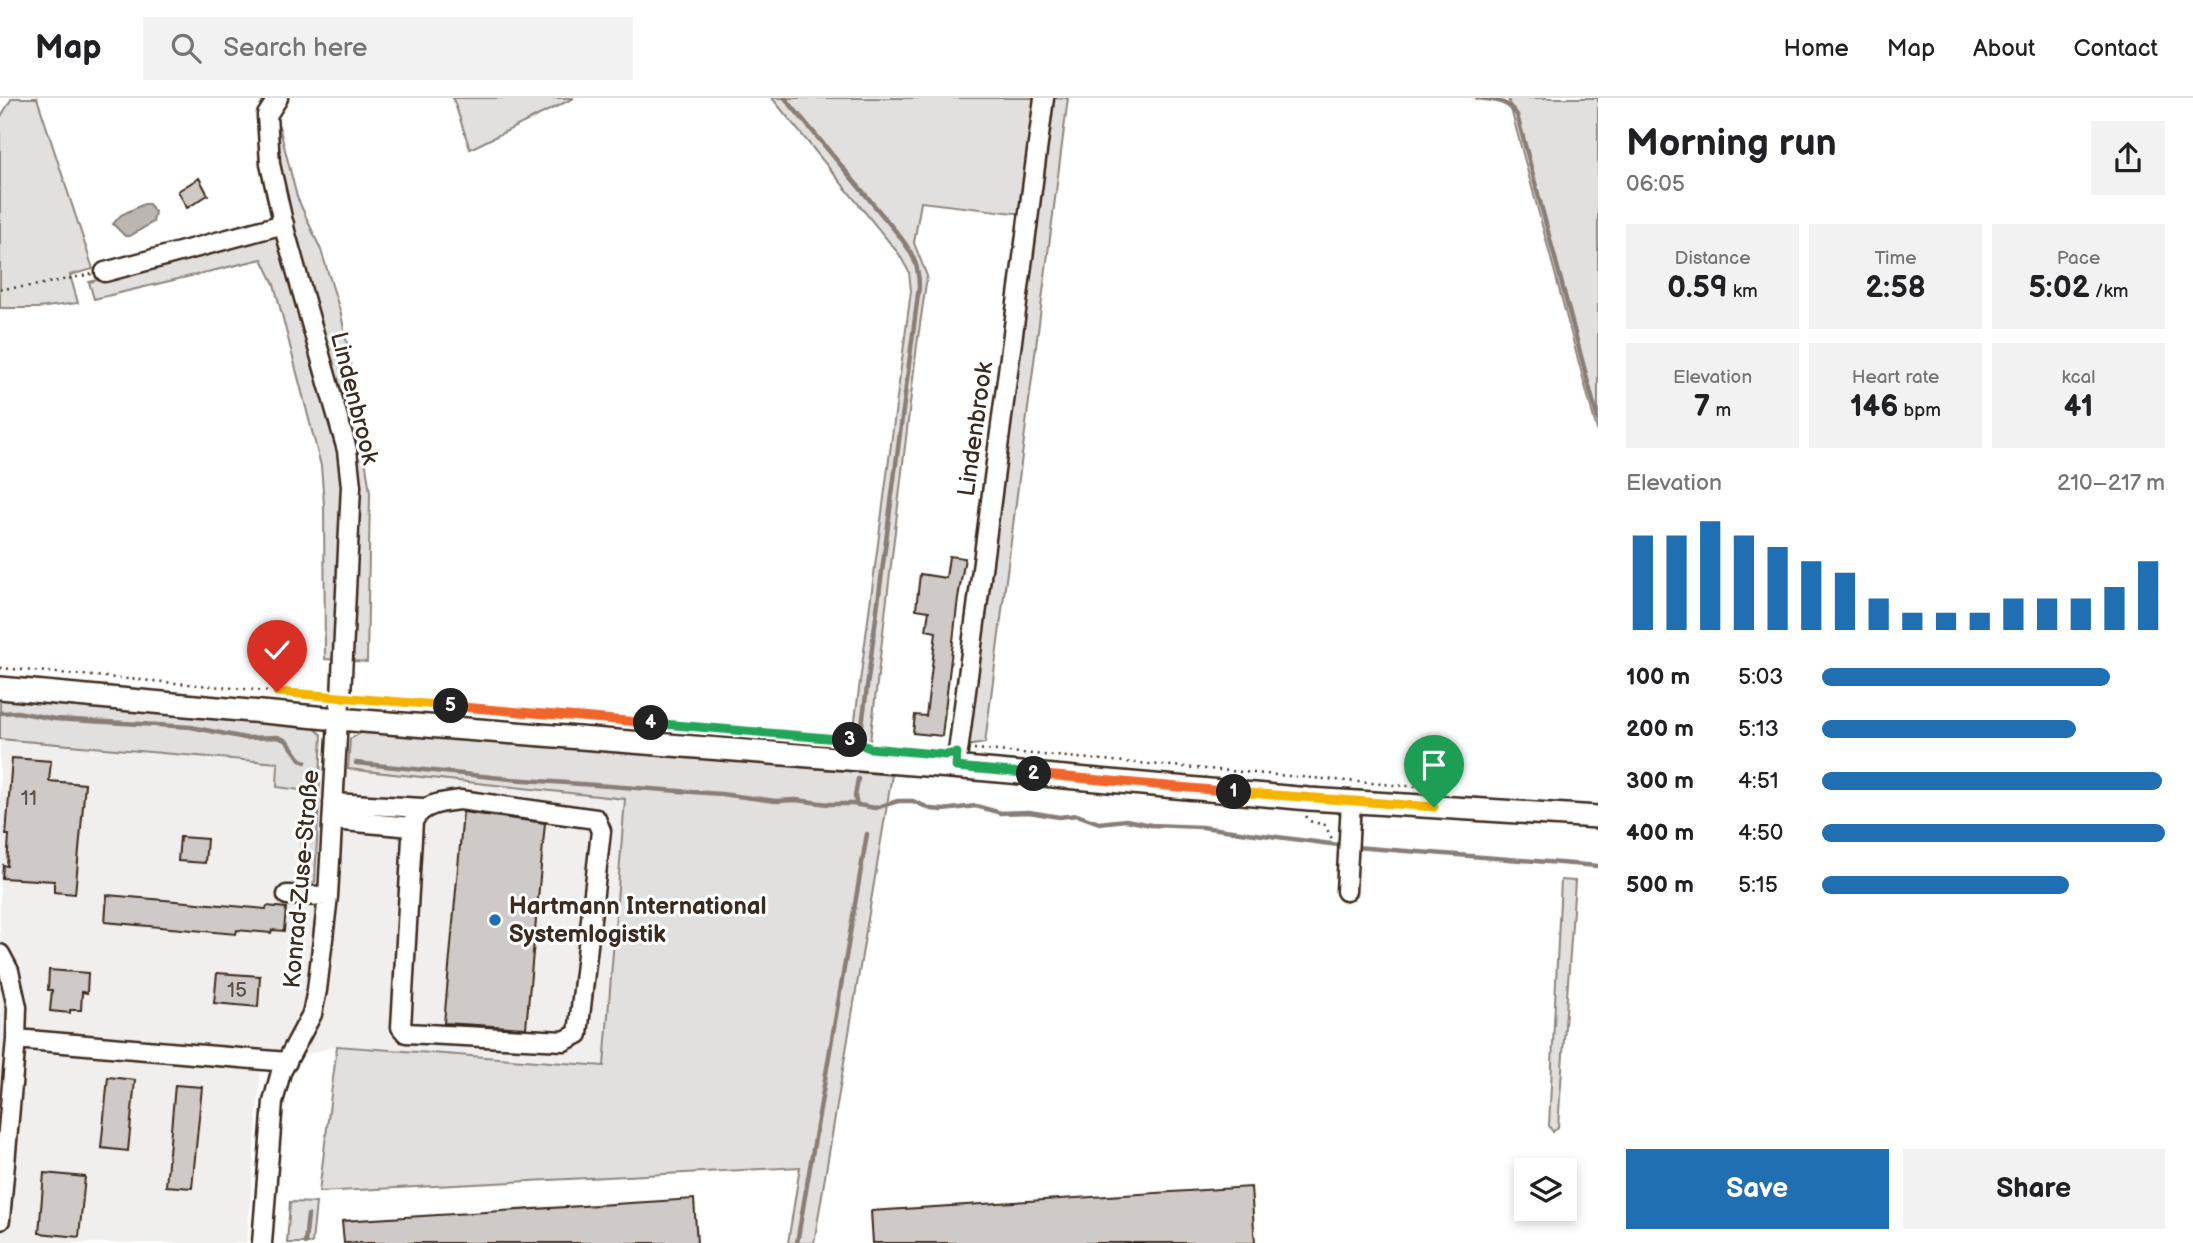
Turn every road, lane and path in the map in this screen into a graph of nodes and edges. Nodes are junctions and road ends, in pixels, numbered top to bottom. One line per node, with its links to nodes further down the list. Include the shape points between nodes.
1 (278, 98): 3 (street, Lindenbrook, via 267,115 270,164)
2 (1044, 98): 11 (street, Lindenbrook)
3 (284, 224): 4 (street); 8 (street, Lindenbrook, via 347,450 351,486)
4 (105, 272): 5 (path)
5 (0, 289)
6 (0, 668): 8 (path)
7 (0, 688): 9 (main road)
8 (341, 697): 9 (street, Lindenbrook); 10 (path, via 848,739)
9 (338, 719): 11 (main road); 15 (street, Konrad-Zuse-Straße)
10 (859, 744)
11 (957, 760): 12 (path, via 973,749); 13 (main road)
12 (1420, 788)
13 (1351, 802): 16 (main road); 18 (street)
14 (423, 808): 15 (street); 17 (street); 17 (street, via 460,800 596,819 601,831 578,1034 564,1041 406,1033 401,1027)
15 (333, 812): 17 (street); 20 (street, Konrad-Zuse-Straße)
16 (1598, 817)
17 (412, 827)
18 (1346, 891)
19 (287, 895): 20 (street)
20 (328, 896): 23 (street, Konrad-Zuse-Straße, via 312,1014)
21 (0, 954): 22 (street, via 17,1007)
22 (16, 1038): 23 (street); 24 (street)
23 (287, 1062): 25 (street, Konrad-Zuse-Straße, via 273,1102)
24 (0, 1220)
25 (261, 1243)

